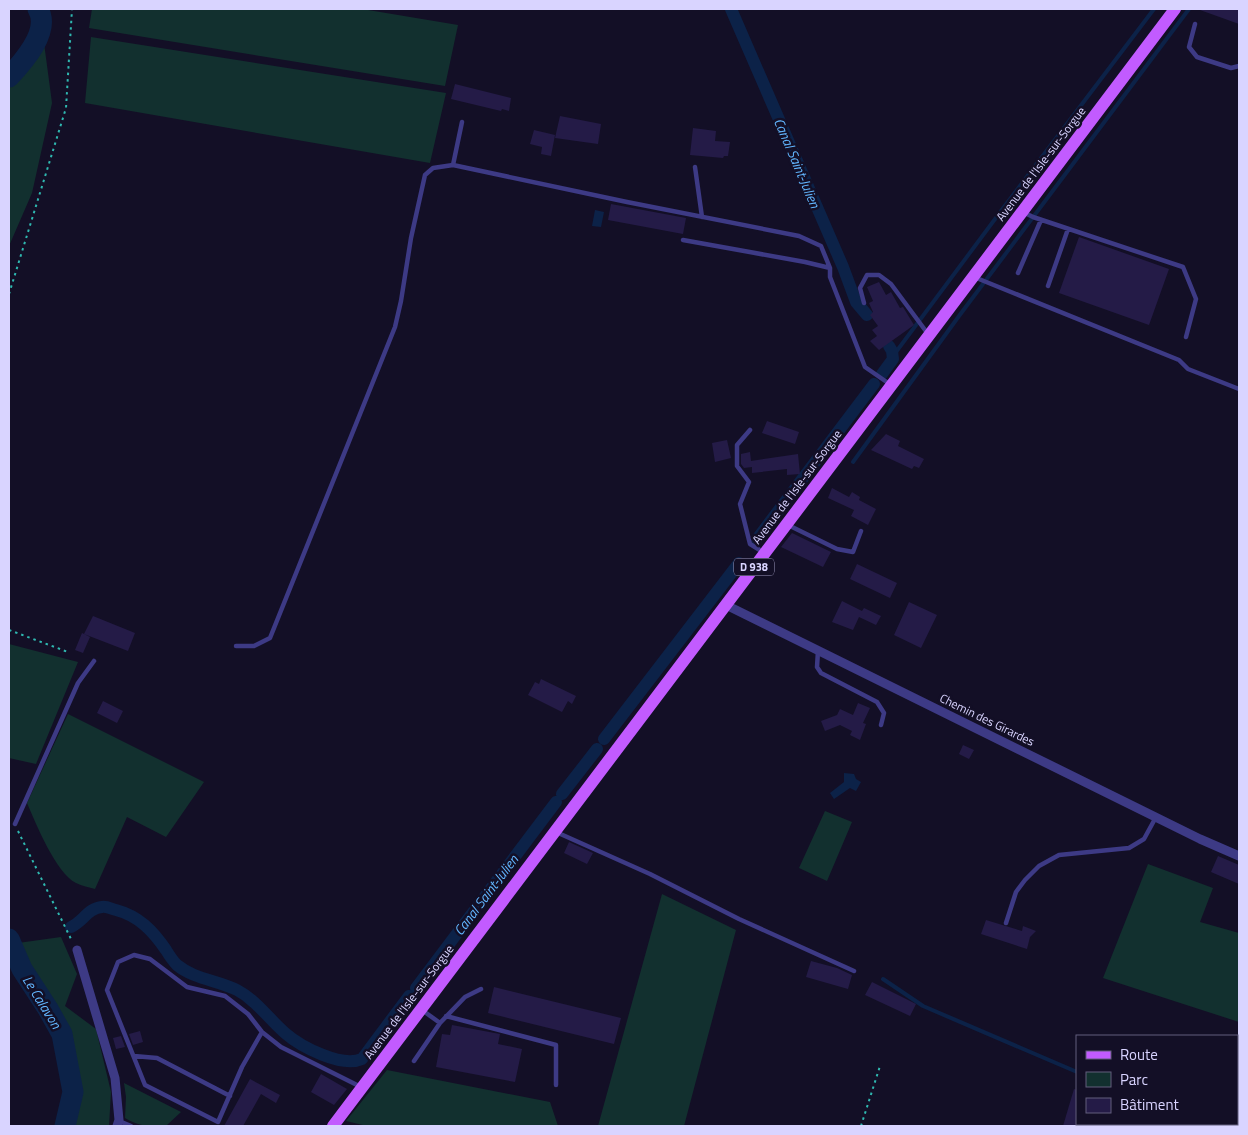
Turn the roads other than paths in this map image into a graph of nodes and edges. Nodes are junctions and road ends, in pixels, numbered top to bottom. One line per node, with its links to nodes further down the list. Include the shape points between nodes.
1 (1175, 9): 7 (main road, Avenue de l'Isle-sur-Sorgue / D 938)
2 (1195, 24): 3 (lane, via 1189,47 1197,56 1231,68)
3 (1239, 66)
4 (462, 122): 5 (lane)
5 (453, 166): 8 (lane); 26 (lane, via 433,168 425,175 395,326 270,638 254,646)
6 (695, 167): 8 (lane)
7 (1023, 212): 9 (lane); 14 (main road, Avenue de l'Isle-sur-Sorgue / D 938)
8 (702, 217): 12 (lane, via 798,236 821,246)
9 (1041, 220): 10 (lane); 13 (lane)
10 (1068, 229): 15 (lane); 18 (lane, via 1183,267 1196,299)
11 (683, 240): 12 (lane)
12 (830, 268): 19 (lane, via 830,276 865,367)
13 (1018, 273)
14 (974, 277): 17 (main road, Avenue de l'Isle-sur-Sorgue / D 938); 20 (lane, via 1179,360 1188,368)
15 (1048, 286)
16 (864, 303): 17 (lane, via 860,288 867,275 879,275 891,284)
17 (929, 336): 19 (main road, Avenue de l'Isle-sur-Sorgue / D 938)
18 (1186, 337)
19 (891, 385): 22 (main road, Avenue de l'Isle-sur-Sorgue / D 938)
20 (1239, 389)
21 (750, 430): 24 (lane, via 737,445 736,466 748,482 740,504 750,544)
22 (786, 525): 23 (lane, via 837,549 853,552); 24 (main road, Avenue de l'Isle-sur-Sorgue / D 938)
23 (861, 531)
24 (765, 553): 25 (main road, Avenue de l'Isle-sur-Sorgue / D 938)
25 (726, 605): 27 (street, Chemin des Girardes); 32 (main road, Avenue de l'Isle-sur-Sorgue / D 938)
26 (236, 646)
27 (818, 651): 29 (lane, via 817,667 821,673 877,702 884,713); 30 (street, Chemin des Girardes)
28 (94, 661): 31 (lane, via 78,683)
29 (882, 725)
30 (1156, 817): 33 (street, Chemin des Girardes); 34 (lane, via 1144,839 1129,848 1059,855 1039,866 1016,892)
31 (15, 824)
32 (555, 832): 36 (lane); 38 (main road, Avenue de l'Isle-sur-Sorgue / D 938)
33 (1239, 856)
34 (1006, 923)
35 (77, 950): 47 (street, via 114,1078)
36 (854, 971)
37 (481, 989): 39 (lane, via 465,997)
38 (421, 1010): 40 (lane); 45 (main road, Avenue de l'Isle-sur-Sorgue / D 938)
39 (446, 1016): 40 (lane); 44 (lane, via 556,1045)
40 (440, 1023): 43 (lane)
41 (262, 1032): 42 (lane, via 248,1014 225,996 187,987 150,959 134,955 118,962 108,990); 45 (lane, via 281,1048); 46 (lane)
42 (134, 1056): 46 (lane, via 157,1058); 46 (lane, via 145,1085 218,1122)
43 (414, 1062)
44 (556, 1085)
45 (362, 1088): 49 (main road, Avenue de l'Isle-sur-Sorgue / D 938)
46 (230, 1096)
47 (118, 1123): 48 (lane)
48 (131, 1126)
49 (333, 1126)

